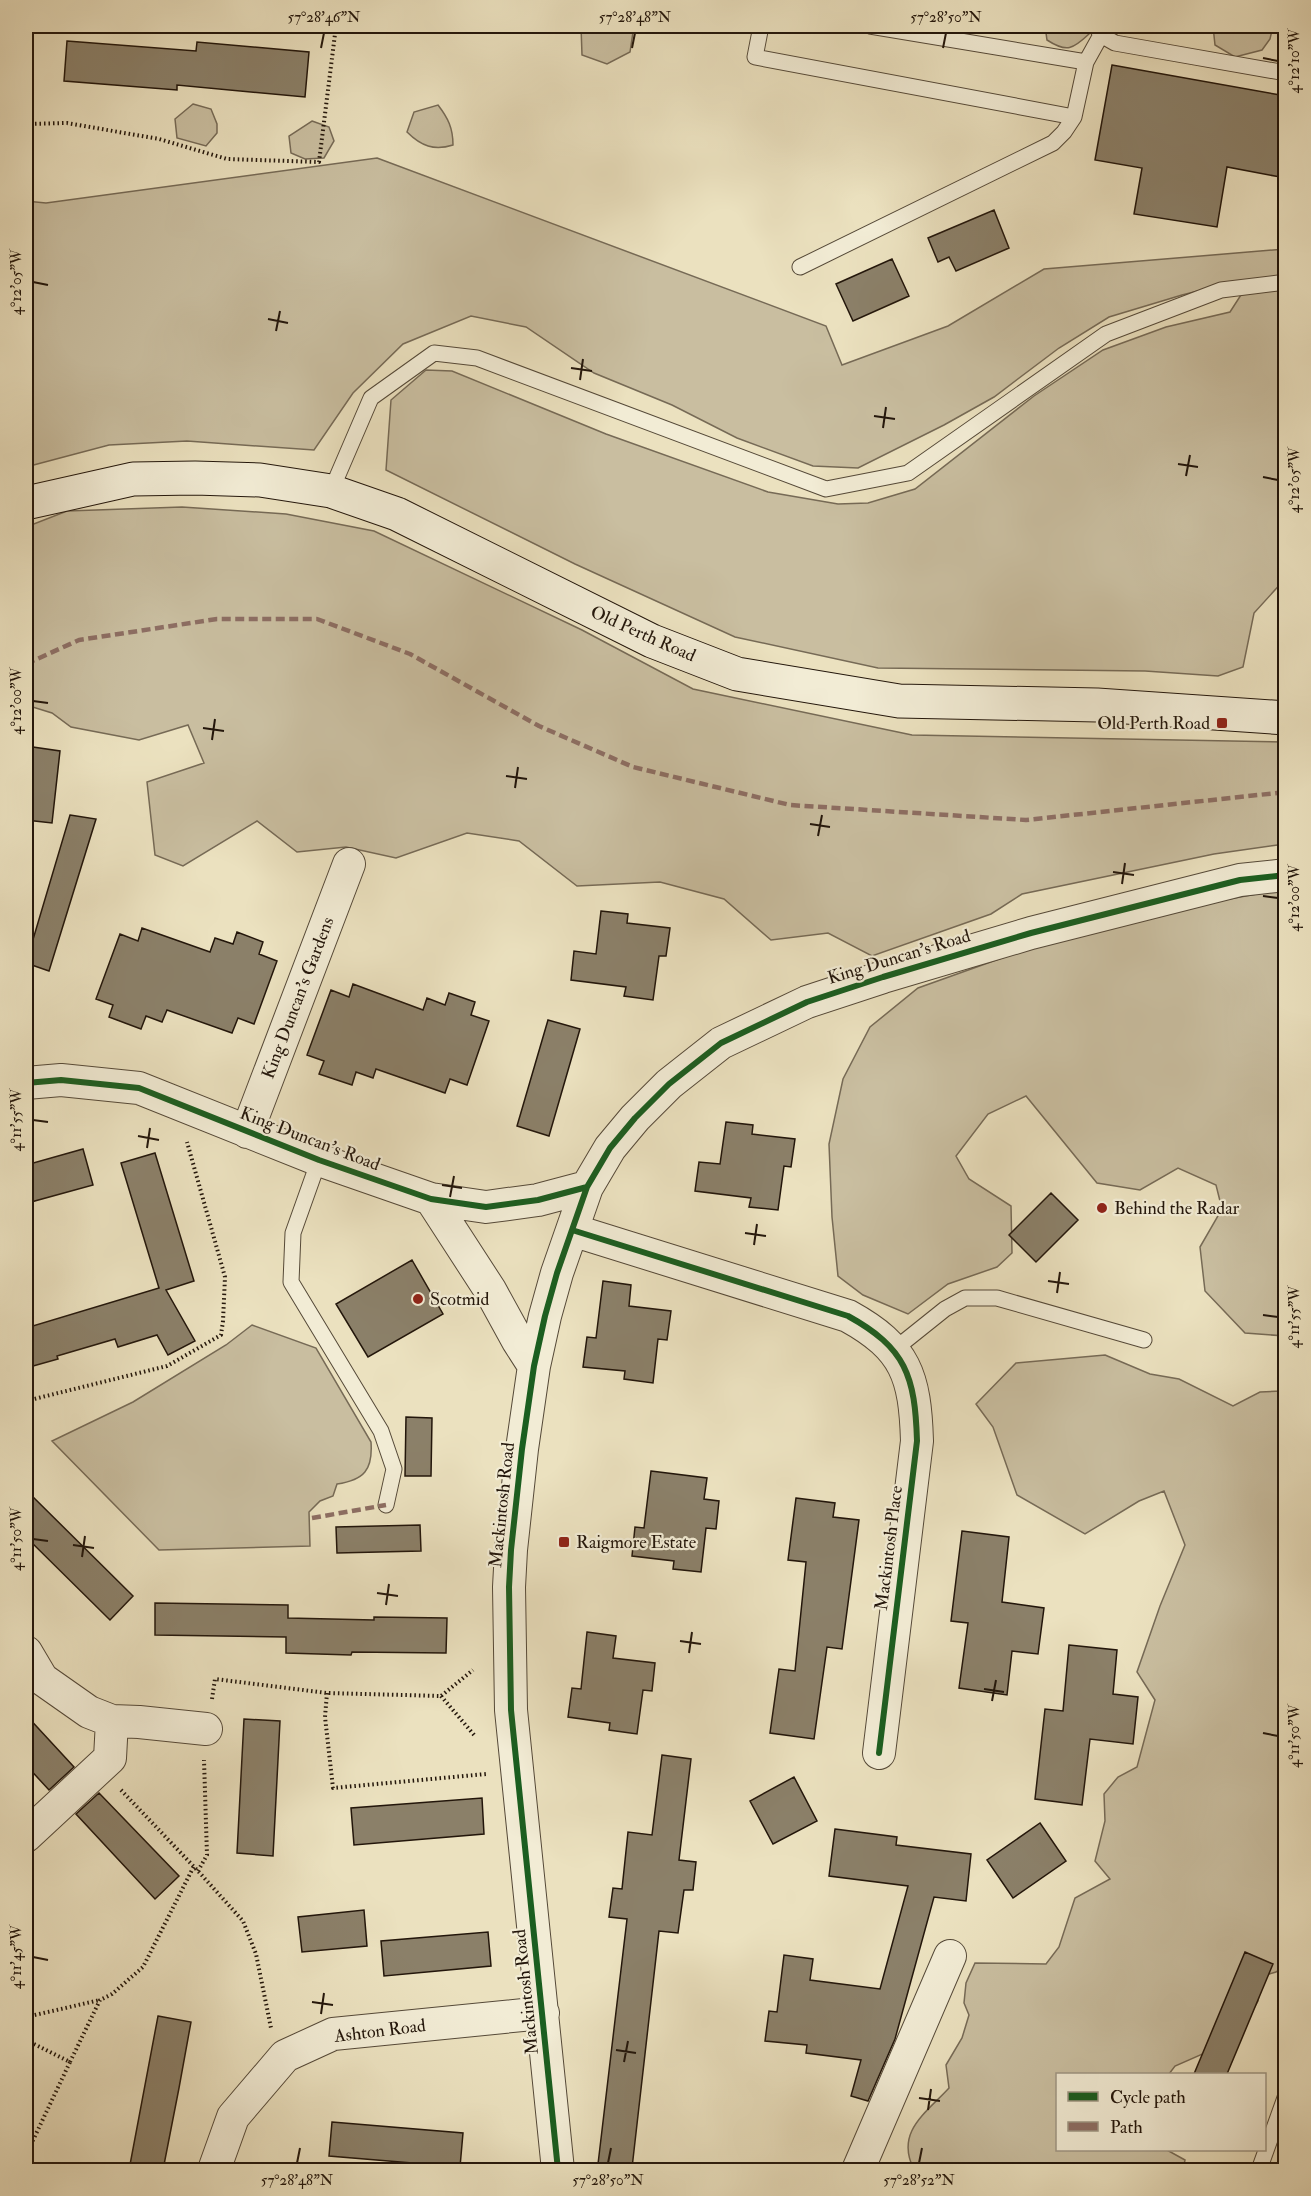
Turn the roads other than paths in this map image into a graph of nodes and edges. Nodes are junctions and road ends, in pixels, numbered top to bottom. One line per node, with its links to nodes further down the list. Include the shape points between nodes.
1 (761, 26): 6 (lane, via 755,57)
2 (870, 26): 4 (lane)
3 (1099, 30): 4 (lane); 5 (lane, via 1115,43)
4 (1086, 62): 6 (lane)
5 (1286, 74)
6 (1074, 117): 7 (lane, via 1053,143)
7 (800, 267)
8 (1286, 282): 9 (lane, via 1221,290 1106,334 908,473 826,489 477,358 434,353 371,398)
9 (331, 491): 10 (main road, Old Perth Road, via 260,480 133,479); 11 (main road, Old Perth Road, via 397,514 652,641 737,674 899,700 1097,705)
10 (26, 503)
11 (1286, 718)
12 (349, 864): 15 (street, King Duncan's Gardens)
13 (1286, 875): 17 (street, King Duncan's Road, via 1240,880 1030,933 807,1002 721,1043 669,1084 610,1148)
14 (26, 1083): 15 (street, King Duncan's Road, via 61,1080 140,1088)
15 (247, 1132): 16 (street, King Duncan's Road)
16 (319, 1160): 18 (street, King Duncan's Road); 23 (lane, via 293,1233 291,1282 381,1431 394,1469)
17 (587, 1187): 18 (street, King Duncan's Road, via 538,1200 486,1207); 19 (street, King Duncan's Road)
18 (431, 1199): 22 (street)
19 (572, 1230): 21 (street, via 848,1316 873,1330); 22 (street, Mackintosh Road)
20 (1144, 1340): 21 (lane, via 997,1298 965,1298 945,1309)
21 (895, 1350): 27 (street, Mackintosh Place, via 909,1378 916,1407 916,1441)
22 (534, 1366): 30 (street, Mackintosh Road, via 509,1587 511,1710)
23 (386, 1505)
24 (26, 1652): 25 (street, via 42,1679 89,1713)
25 (112, 1721): 26 (street); 28 (street, via 110,1758)
26 (206, 1729)
27 (879, 1754)
28 (26, 1836)
29 (950, 1956): 36 (street)
30 (543, 2013): 34 (street, Ashton Road, via 333,2034 285,2056 233,2117); 35 (street, Mackintosh Road)
31 (1286, 2096): 33 (lane)
32 (1266, 2151): 37 (lane)
33 (1266, 2151)
34 (214, 2170)
35 (558, 2170)
36 (858, 2170)
37 (1259, 2170)

